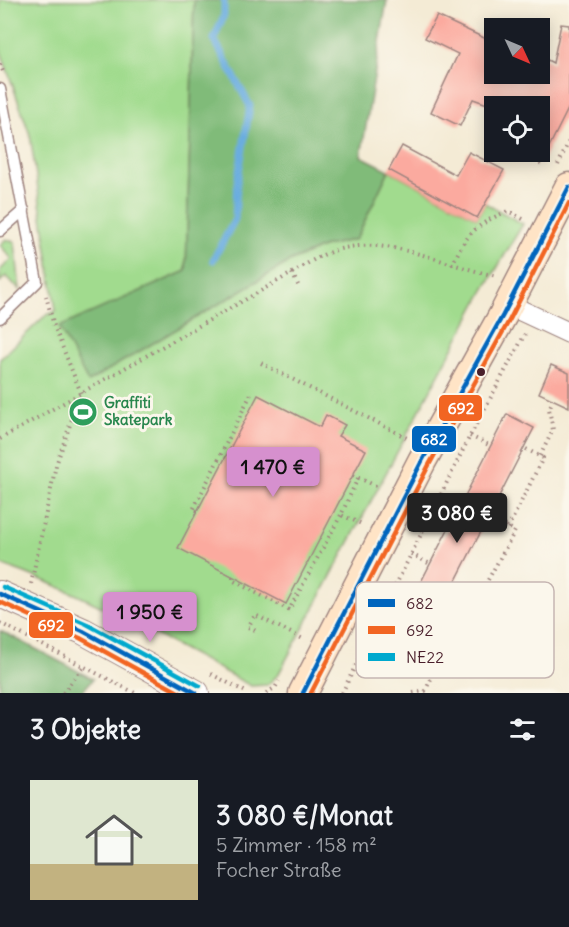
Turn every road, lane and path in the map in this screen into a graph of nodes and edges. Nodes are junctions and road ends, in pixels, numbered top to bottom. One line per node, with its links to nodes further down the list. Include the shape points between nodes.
1 (0, 64): 2 (path)
2 (4, 75)
3 (0, 89): 5 (lane)
4 (569, 187): 13 (main road)
5 (24, 210): 7 (lane); 11 (lane)
6 (528, 221): 8 (path, via 508,211 495,216 465,236)
7 (0, 231)
8 (452, 265): 9 (path, via 404,249 363,246 332,252); 10 (path)
9 (292, 273): 12 (path); 18 (path)
10 (498, 276)
11 (40, 285): 14 (lane); 18 (path)
12 (300, 289)
13 (521, 310): 15 (street); 20 (path); 39 (main road, via 422,461)
14 (0, 318)
15 (569, 333)
16 (261, 363): 21 (path)
17 (252, 392): 30 (path, via 194,510)
18 (81, 393): 22 (path); 43 (path, via 56,465 32,582)
19 (554, 400): 25 (path, via 549,409 553,430)
20 (470, 436): 23 (path); 29 (path)
21 (408, 438)
22 (0, 439)
23 (491, 446)
24 (524, 448): 25 (path)
25 (540, 456): 35 (path, via 543,458)
26 (352, 475): 27 (path)
27 (358, 478): 28 (path); 31 (path)
28 (381, 488)
29 (434, 507): 32 (path); 36 (path)
30 (197, 511)
31 (341, 515): 34 (path); 38 (path, via 289,610 232,580)
32 (454, 517)
33 (489, 517): 35 (path)
34 (362, 525)
35 (508, 528): 41 (path, via 515,531)
36 (411, 554): 37 (path); 40 (path)
37 (430, 564)
38 (233, 577)
39 (360, 582)
40 (397, 582)
41 (487, 582)
42 (356, 590): 53 (main road)
43 (11, 598): 52 (street, via 83,631)
44 (0, 623): 47 (path)
45 (255, 630): 46 (path, via 248,627 255,615)
46 (303, 639)
47 (85, 665): 50 (path); 51 (path)
48 (356, 665): 54 (path)
49 (432, 678): 55 (path, via 425,691)
50 (63, 693)
51 (135, 693)
52 (196, 693)
53 (303, 693)
54 (342, 693)
55 (413, 693)

